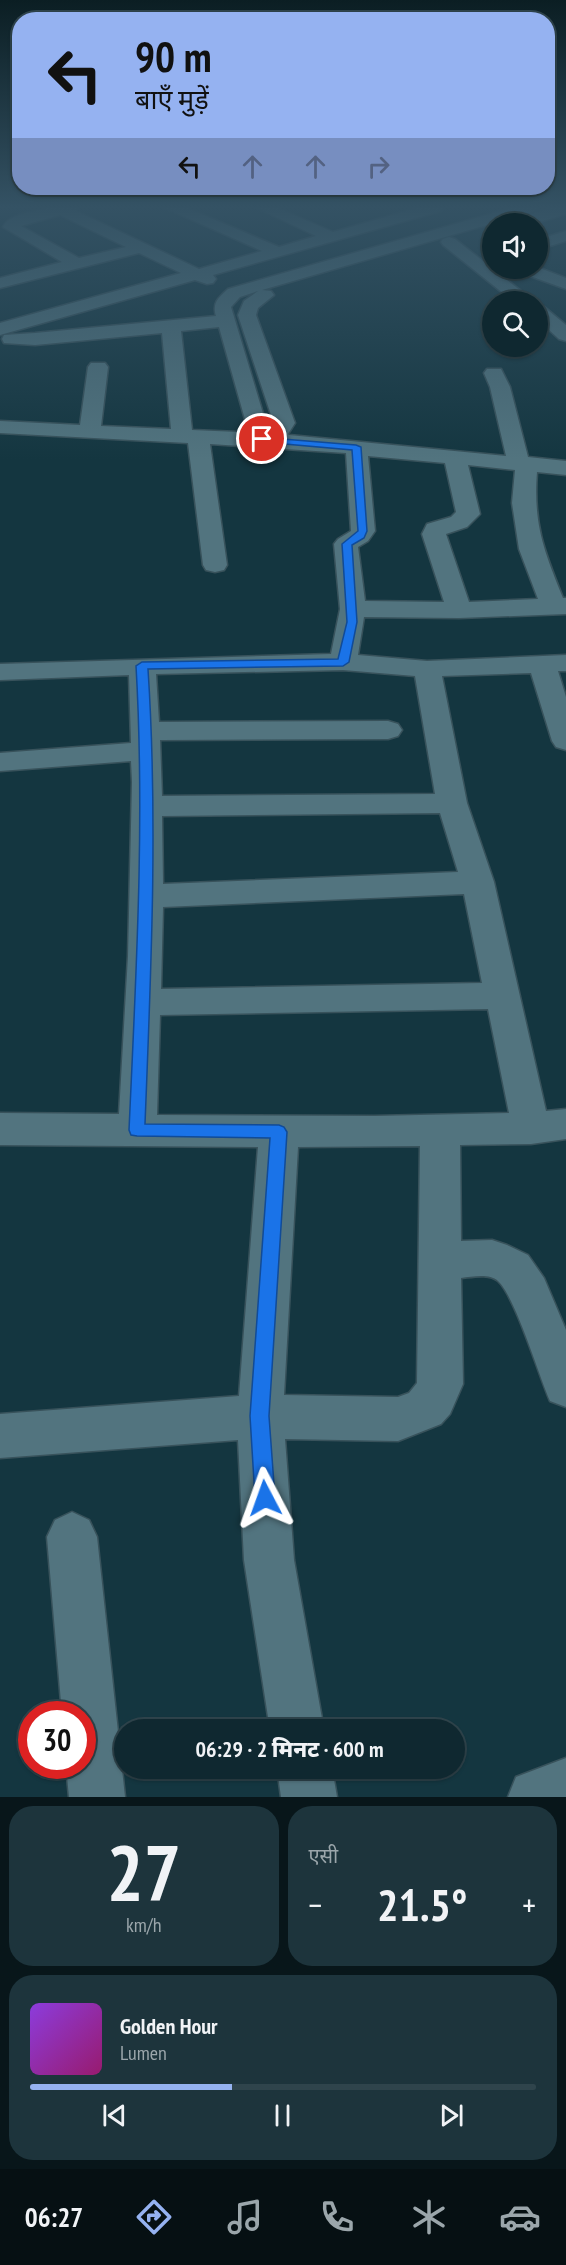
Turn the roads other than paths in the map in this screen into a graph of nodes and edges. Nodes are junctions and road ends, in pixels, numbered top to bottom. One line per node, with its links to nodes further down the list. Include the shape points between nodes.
1 (134, 292): 9 (street)
2 (238, 292): 4 (street)
3 (271, 292): 5 (street)
4 (234, 293): 5 (street); 7 (street, via 222,307)
5 (250, 305): 17 (street, via 247,315 285,423)
6 (548, 319): 10 (street)
7 (225, 321): 8 (street); 17 (street, via 256,423)
8 (171, 328): 11 (street); 16 (street)
9 (0, 329)
10 (565, 332)
11 (0, 338)
12 (98, 368): 15 (street)
13 (494, 373): 20 (street)
14 (0, 427): 15 (street)
15 (90, 430): 16 (street)
16 (190, 435): 17 (street); 22 (street)
17 (280, 437): 18 (street)
18 (356, 447): 19 (street); 24 (street, via 363,531 346,544)
19 (455, 457): 20 (street); 25 (street, via 468,514 459,522 435,529 434,534)
20 (523, 463): 21 (street); 23 (street, via 523,503 531,549)
21 (566, 468)
22 (215, 565)
23 (560, 606): 25 (street)
24 (353, 609): 25 (street); 26 (street)
25 (459, 610)
26 (343, 662): 28 (street); 29 (street)
27 (554, 664): 29 (street); 33 (street)
28 (142, 666): 30 (street); 32 (street)
29 (427, 669): 35 (street)
30 (0, 672)
31 (387, 730): 32 (street)
32 (146, 741): 34 (street); 36 (street)
33 (566, 741)
34 (0, 762)
35 (452, 803): 36 (street); 37 (street)
36 (147, 806): 38 (street)
37 (478, 882): 38 (street); 39 (street)
38 (147, 896): 40 (street)
39 (502, 996): 40 (street); 41 (street)
40 (143, 1002): 43 (street)
41 (548, 1126): 44 (street)
42 (0, 1129): 43 (street)
43 (137, 1130): 45 (street)
44 (440, 1130): 45 (street); 46 (street)
45 (279, 1132): 48 (street)
46 (441, 1260): 47 (street, via 492,1258 513,1268 528,1291); 48 (street, via 440,1384 434,1400 418,1414 398,1419)
47 (566, 1386)
48 (260, 1416): 49 (street); 51 (street, via 269,1560)
49 (0, 1436)
50 (72, 1537): 54 (street)
51 (295, 1719)
52 (306, 1779): 55 (street)
53 (566, 1786): 56 (street)
54 (97, 1797)
55 (309, 1797)
56 (536, 1797)

